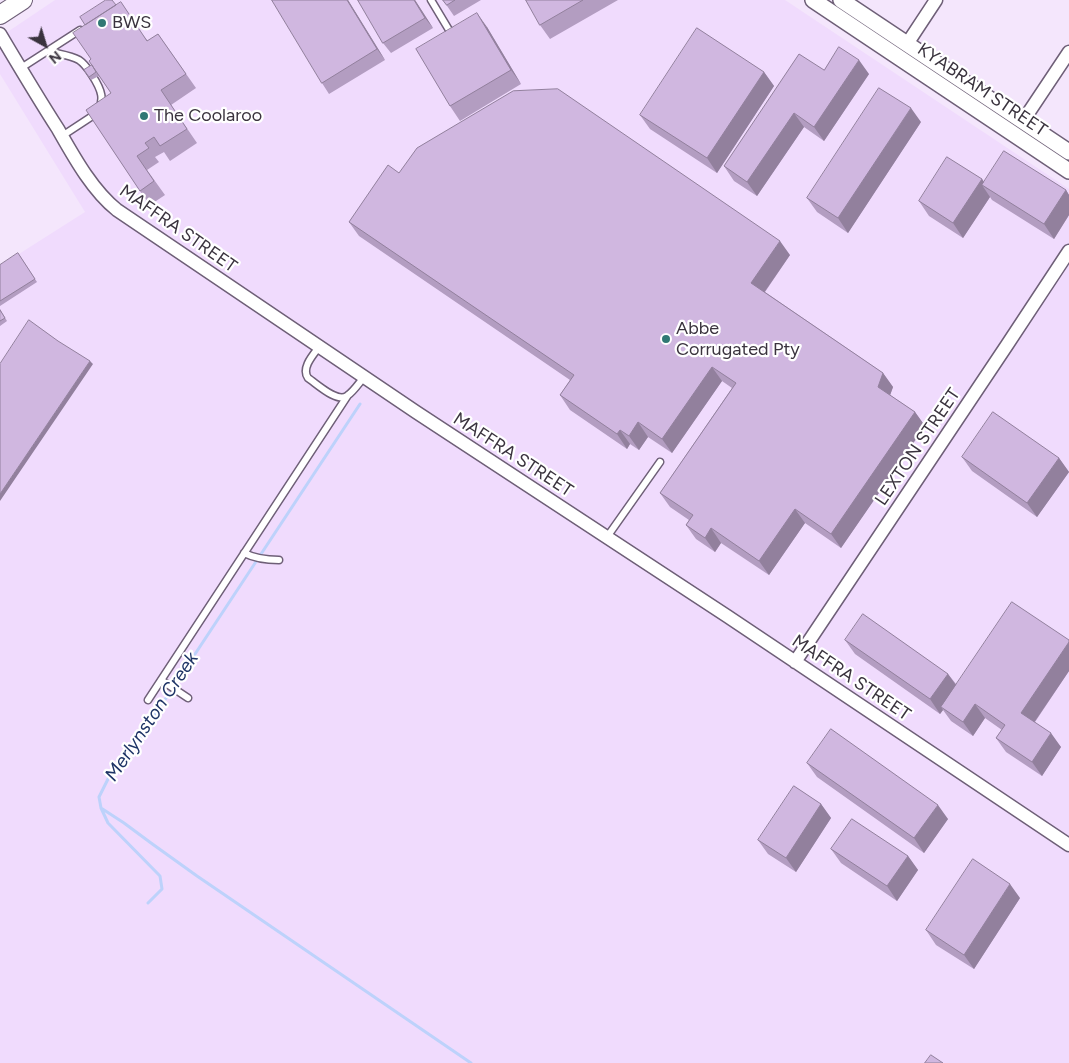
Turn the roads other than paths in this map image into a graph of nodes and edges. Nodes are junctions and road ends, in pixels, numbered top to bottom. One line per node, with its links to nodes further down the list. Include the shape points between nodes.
1 (23, 0): 6 (main road)
2 (431, 0): 9 (lane)
3 (813, 0): 10 (street, KYABRAM STREET)
4 (840, 0): 10 (street, KYABRAM STREET)
5 (936, 0): 10 (street)
6 (0, 15)
7 (90, 24): 11 (lane)
8 (0, 34): 13 (street, MAFFRA STREET)
9 (453, 37)
10 (902, 50): 14 (street, KYABRAM STREET); 17 (street, KYABRAM STREET)
11 (48, 51): 13 (lane); 15 (lane, via 81,61 101,90 100,106 94,114)
12 (1069, 52): 14 (street)
13 (21, 68): 15 (street, MAFFRA STREET)
14 (1023, 121): 16 (street, KYABRAM STREET)
15 (62, 136): 19 (street, MAFFRA STREET, via 109,204)
16 (1069, 152)
17 (1069, 171)
18 (1069, 251): 26 (street, LEXTON STREET)
19 (319, 347): 20 (street, MAFFRA STREET); 21 (lane, via 305,375 334,396)
20 (364, 377): 21 (lane); 23 (street, MAFFRA STREET)
21 (348, 396): 24 (lane)
22 (660, 462): 23 (lane)
23 (607, 537): 26 (street, MAFFRA STREET)
24 (244, 553): 25 (lane); 27 (lane)
25 (279, 560)
26 (795, 662): 30 (street, MAFFRA STREET)
27 (161, 680): 28 (lane); 29 (lane)
28 (188, 698)
29 (148, 700)
30 (1069, 845)

